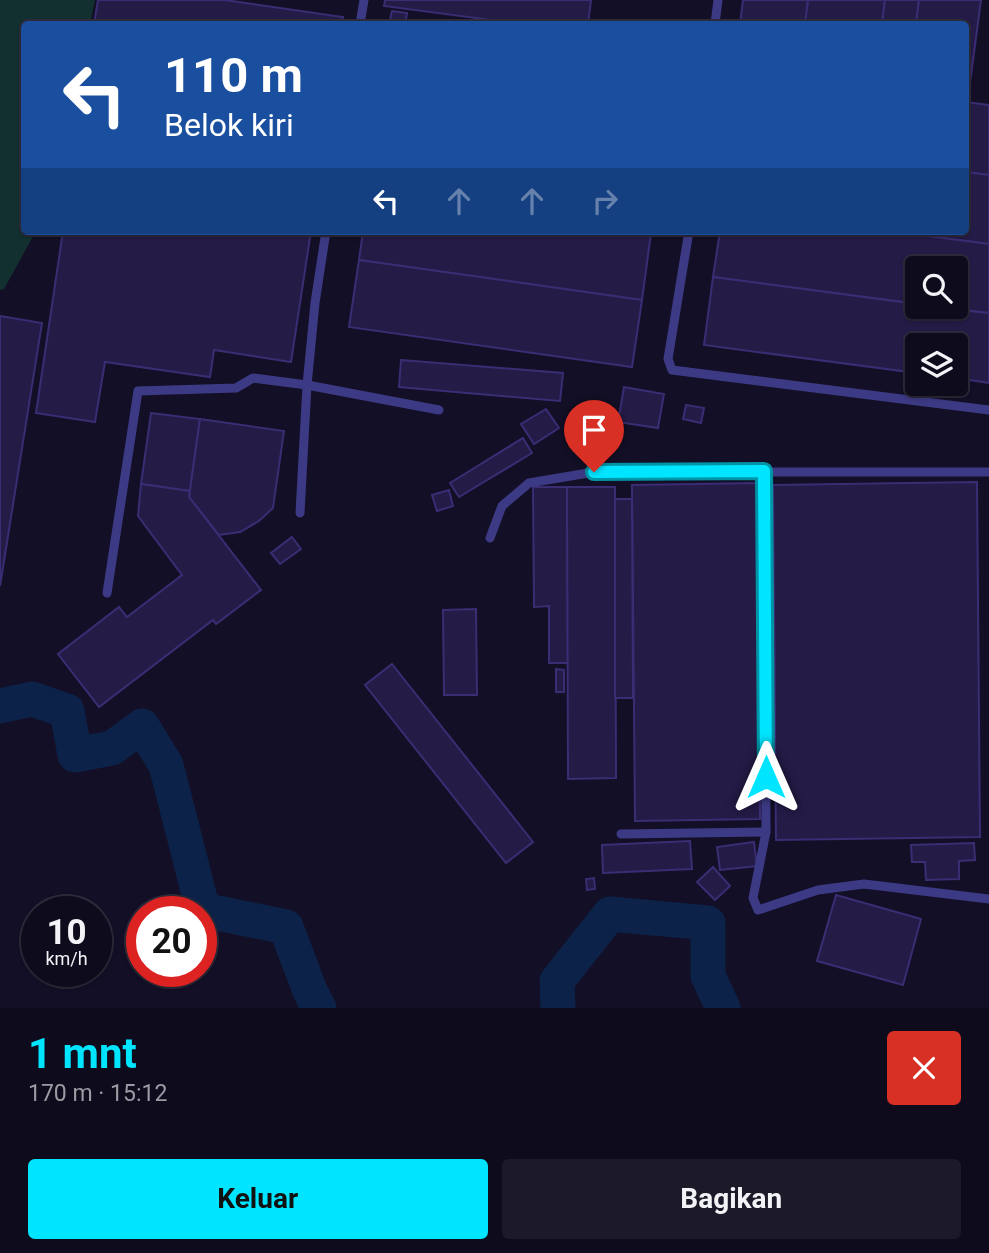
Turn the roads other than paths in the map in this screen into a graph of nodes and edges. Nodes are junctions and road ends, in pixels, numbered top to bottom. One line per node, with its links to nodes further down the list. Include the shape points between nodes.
1 (364, 0): 3 (lane)
2 (718, 0): 4 (lane)
3 (360, 21)
4 (715, 21)
5 (325, 235): 7 (lane)
6 (688, 235): 9 (lane, via 667,359 671,370)
7 (307, 385): 8 (lane); 12 (lane); 14 (lane, via 253,378 236,388 138,391)
8 (439, 410)
9 (989, 410)
10 (764, 471): 11 (lane); 13 (lane, via 594,472 529,483 502,506); 15 (lane)
11 (989, 472)
12 (300, 513)
13 (490, 538)
14 (107, 593)
15 (766, 832): 16 (lane); 17 (lane, via 753,898 758,910 818,890 864,884)
16 (621, 834)
17 (989, 899)

